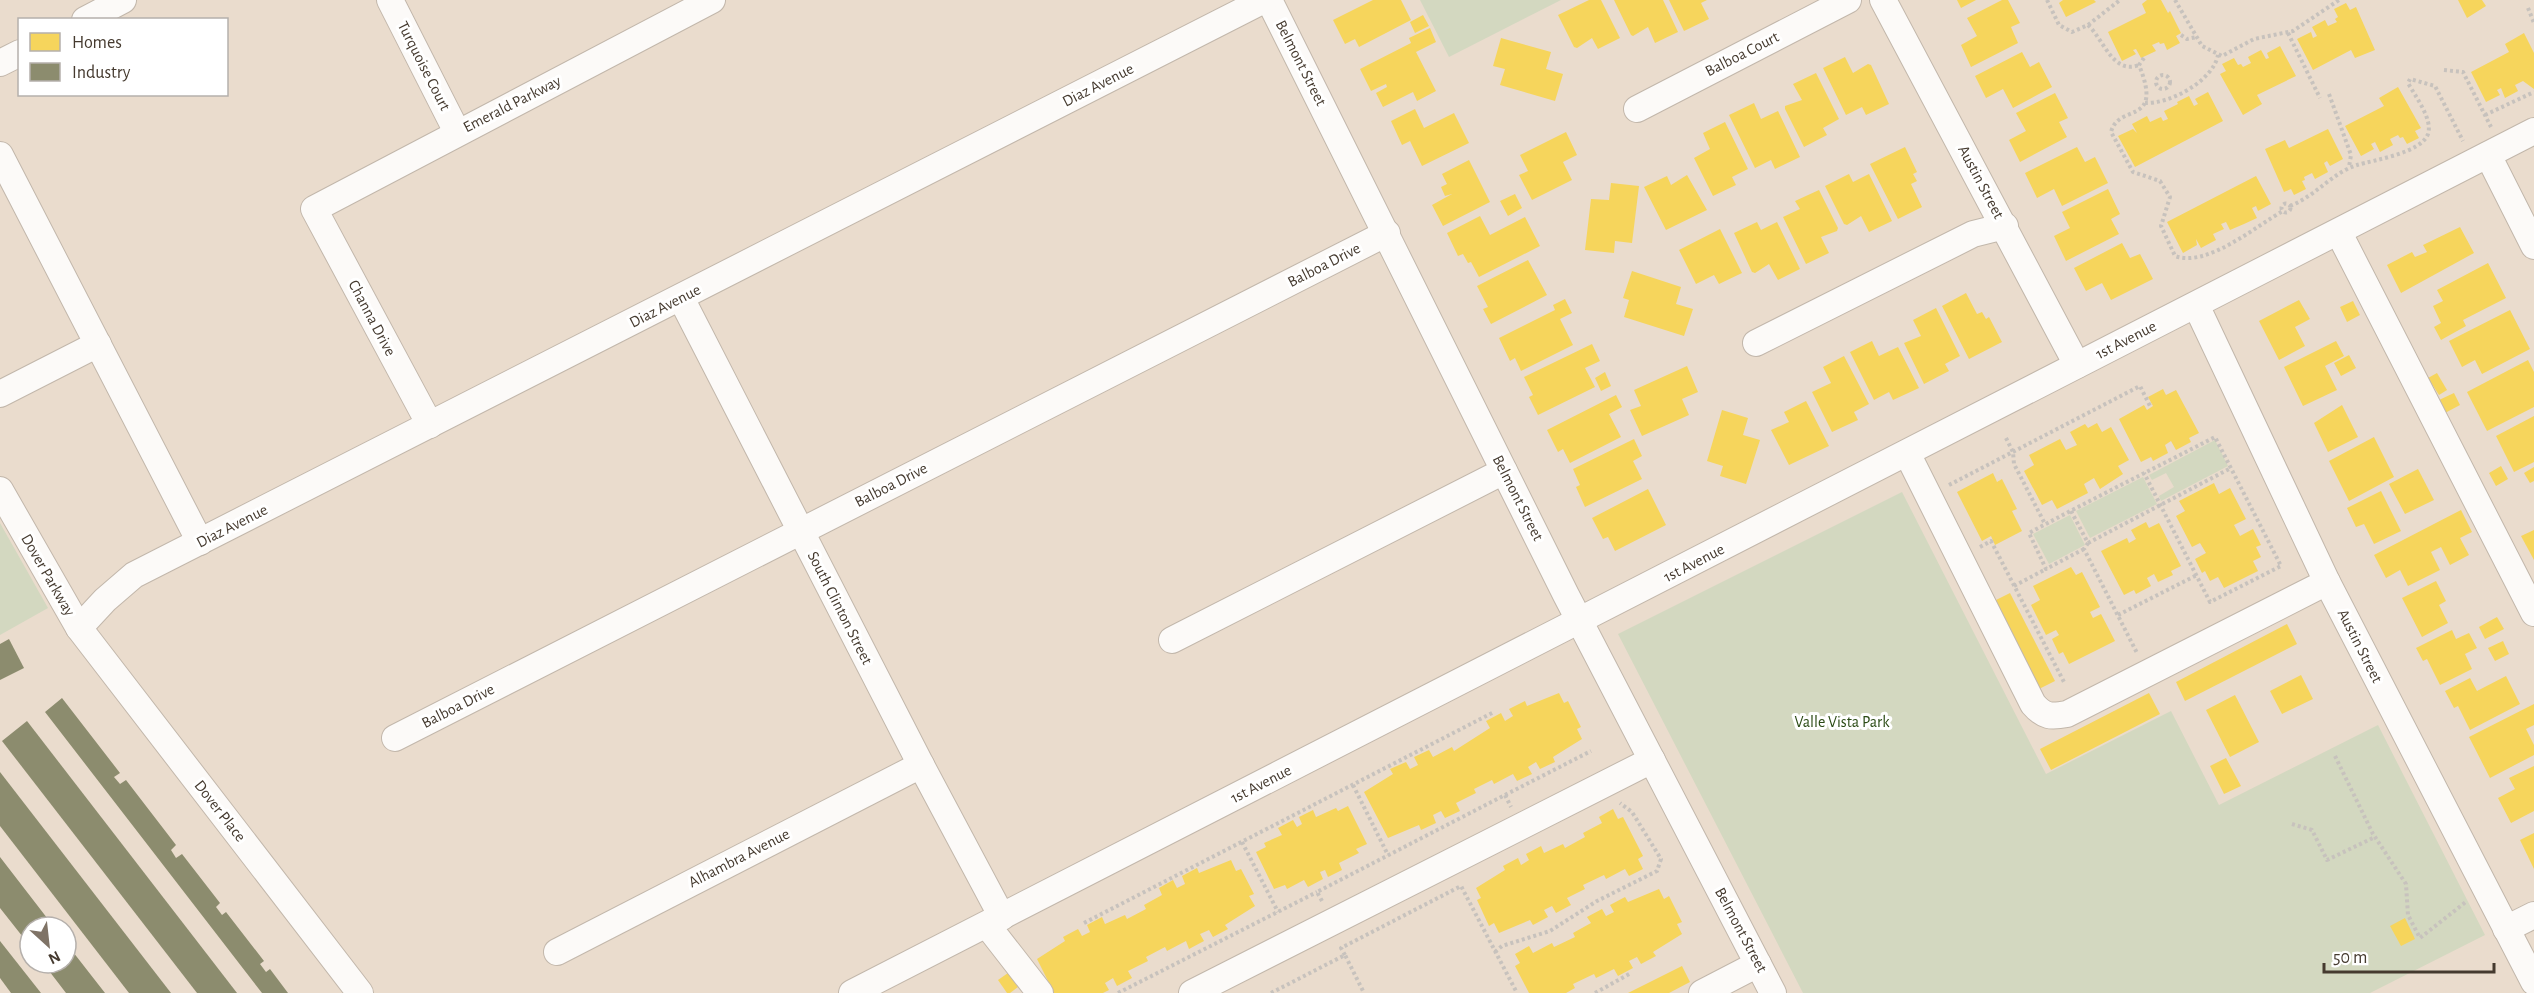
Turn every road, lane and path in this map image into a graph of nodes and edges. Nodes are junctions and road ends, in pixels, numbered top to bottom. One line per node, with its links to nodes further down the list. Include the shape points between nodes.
1 (123, 0): 13 (street)
2 (390, 0): 35 (street, Turquoise Court)
3 (1264, 0): 45 (street, Diaz Avenue)
4 (1269, 0): 42 (street, Belmont Street)
5 (1848, 0): 31 (street, Balboa Court)
6 (1883, 0): 41 (street, Austin Street)
7 (2047, 0): 15 (path, via 2065,30 2076,32)
8 (2120, 0): 15 (path)
9 (2175, 0): 18 (path)
10 (2339, 0): 16 (path)
11 (698, 3): 35 (street, Emerald Parkway)
12 (2528, 8): 14 (path)
13 (89, 18)
14 (2534, 23)
15 (2088, 25): 23 (path, via 2117,64 2128,68)
16 (2288, 33): 20 (path, via 2254,39 2224,56); 29 (path)
17 (2181, 35): 18 (path, via 2187,39)
18 (2197, 37): 20 (path, via 2205,49)
19 (18, 54): 22 (street)
20 (2218, 55): 30 (path, via 2215,67 2202,80 2159,103)
21 (2144, 58): 23 (path)
22 (0, 63)
23 (2139, 65): 27 (path)
24 (2444, 70): 32 (path, via 2463,72)
25 (2157, 84): 27 (path)
26 (2534, 92): 32 (path)
27 (2147, 93): 30 (path)
28 (2329, 94): 38 (path, via 2351,156)
29 (2320, 98)
30 (2145, 104): 38 (path, via 2135,114 2116,122 2112,135 2133,172 2160,181 2170,197 2161,226 2175,256 2193,257 2217,250 2283,211 2290,211 2290,206 2313,196)
31 (1637, 109)
32 (2485, 115): 33 (path)
33 (2491, 127)
34 (2534, 131): 37 (street, 1st Avenue)
35 (457, 132): 40 (street, Emerald Parkway)
36 (2463, 141): 38 (path, via 2435,86 2412,78 2408,83 2428,123 2426,139 2403,152)
37 (2488, 155): 43 (street, 1st Avenue); 44 (street)
38 (2349, 168)
39 (3, 169): 48 (street)
40 (314, 209): 52 (street, Channa Drive)
41 (2005, 226): 47 (street, via 1973,234); 49 (street, Austin Street)
42 (1387, 233): 57 (street, Belmont Street); 64 (street, Balboa Drive)
43 (2339, 233): 46 (street, 1st Avenue); 73 (street)
44 (2534, 246)
45 (681, 298): 52 (street, Diaz Avenue); 64 (street, South Clinton Street)
46 (2196, 305): 49 (street, 1st Avenue); 71 (street, Austin Street)
47 (1756, 343)
48 (98, 344): 50 (street); 66 (street)
49 (2077, 365): 55 (street, 1st Avenue)
50 (0, 394)
51 (2151, 408): 54 (path, via 2140,386)
52 (430, 425): 66 (street, Diaz Avenue)
53 (2006, 438): 54 (path)
54 (2013, 452): 60 (path, via 1948,486); 63 (path, via 2014,464)
55 (1907, 453): 75 (street, 1st Avenue); 78 (street, via 2041,714 2067,714)
56 (2231, 468): 58 (path, via 2215,437); 61 (path); 70 (path, via 2281,566 2211,602)
57 (1504, 471): 75 (street, Belmont Street); 77 (street)
58 (2144, 473): 61 (path); 62 (path)
59 (0, 490): 76 (street, Dover Parkway)
60 (1954, 496)
61 (2160, 505): 67 (path); 70 (path)
62 (2072, 511): 63 (path); 67 (path)
63 (2045, 524): 69 (path, via 2029,533)
64 (800, 531): 81 (street, Balboa Drive); 85 (street, South Clinton Street)
65 (1975, 537): 72 (path, via 1980,547 1991,541)
66 (200, 542): 76 (street, Diaz Avenue, via 134,575)
67 (2088, 543): 68 (path)
68 (2084, 549): 69 (path); 74 (path)
69 (2046, 569): 72 (path)
70 (2197, 575): 74 (path)
71 (2326, 582): 78 (street); 101 (street, Austin Street)
72 (2014, 586): 79 (path)
73 (2534, 613)
74 (2118, 615): 78 (path)
75 (1580, 622): 84 (street, Belmont Street); 99 (street, 1st Avenue)
76 (79, 628): 108 (street, Dover Place)
77 (1172, 640)
78 (2147, 673)
79 (2064, 682)
80 (1494, 712): 86 (path)
81 (395, 738)
82 (1591, 751): 87 (path)
83 (2335, 756): 90 (path)
84 (1652, 760): 105 (street, Belmont Street); 112 (street)
85 (921, 765): 99 (street, South Clinton Street); 102 (street, Alhambra Avenue)
86 (1353, 785): 91 (path); 92 (path)
87 (1505, 795)
88 (1612, 798): 103 (path, via 1632,812 1660,859 1657,871 1597,901 1550,932 1502,946)
89 (2292, 824): 90 (path, via 2312,830 2327,860)
90 (2375, 837): 96 (path, via 2406,884 2408,915 2420,938)
91 (1242, 842): 97 (path); 100 (path)
92 (1388, 855)
93 (1472, 880): 94 (path)
94 (1461, 886): 103 (path); 104 (path, via 1341,948)
95 (1317, 892): 97 (path)
96 (2468, 901)
97 (1278, 912): 111 (path)
98 (2534, 915): 101 (street)
99 (995, 921): 109 (street, 1st Avenue); 110 (street, South Clinton Street)
100 (1084, 923)
101 (2506, 929): 107 (street, Austin Street)
102 (557, 952)
103 (1495, 952): 115 (path)
104 (1345, 955): 113 (path); 114 (path)
105 (1758, 964): 117 (street); 118 (street, Belmont Street)
106 (1631, 973): 116 (path)
107 (2534, 982)
108 (360, 993)
109 (852, 993)
110 (1040, 993)
111 (1118, 993)
112 (1192, 993)
113 (1271, 993)
114 (1365, 993)
115 (1517, 993)
116 (1595, 993)
117 (1702, 993)
118 (1773, 993)

